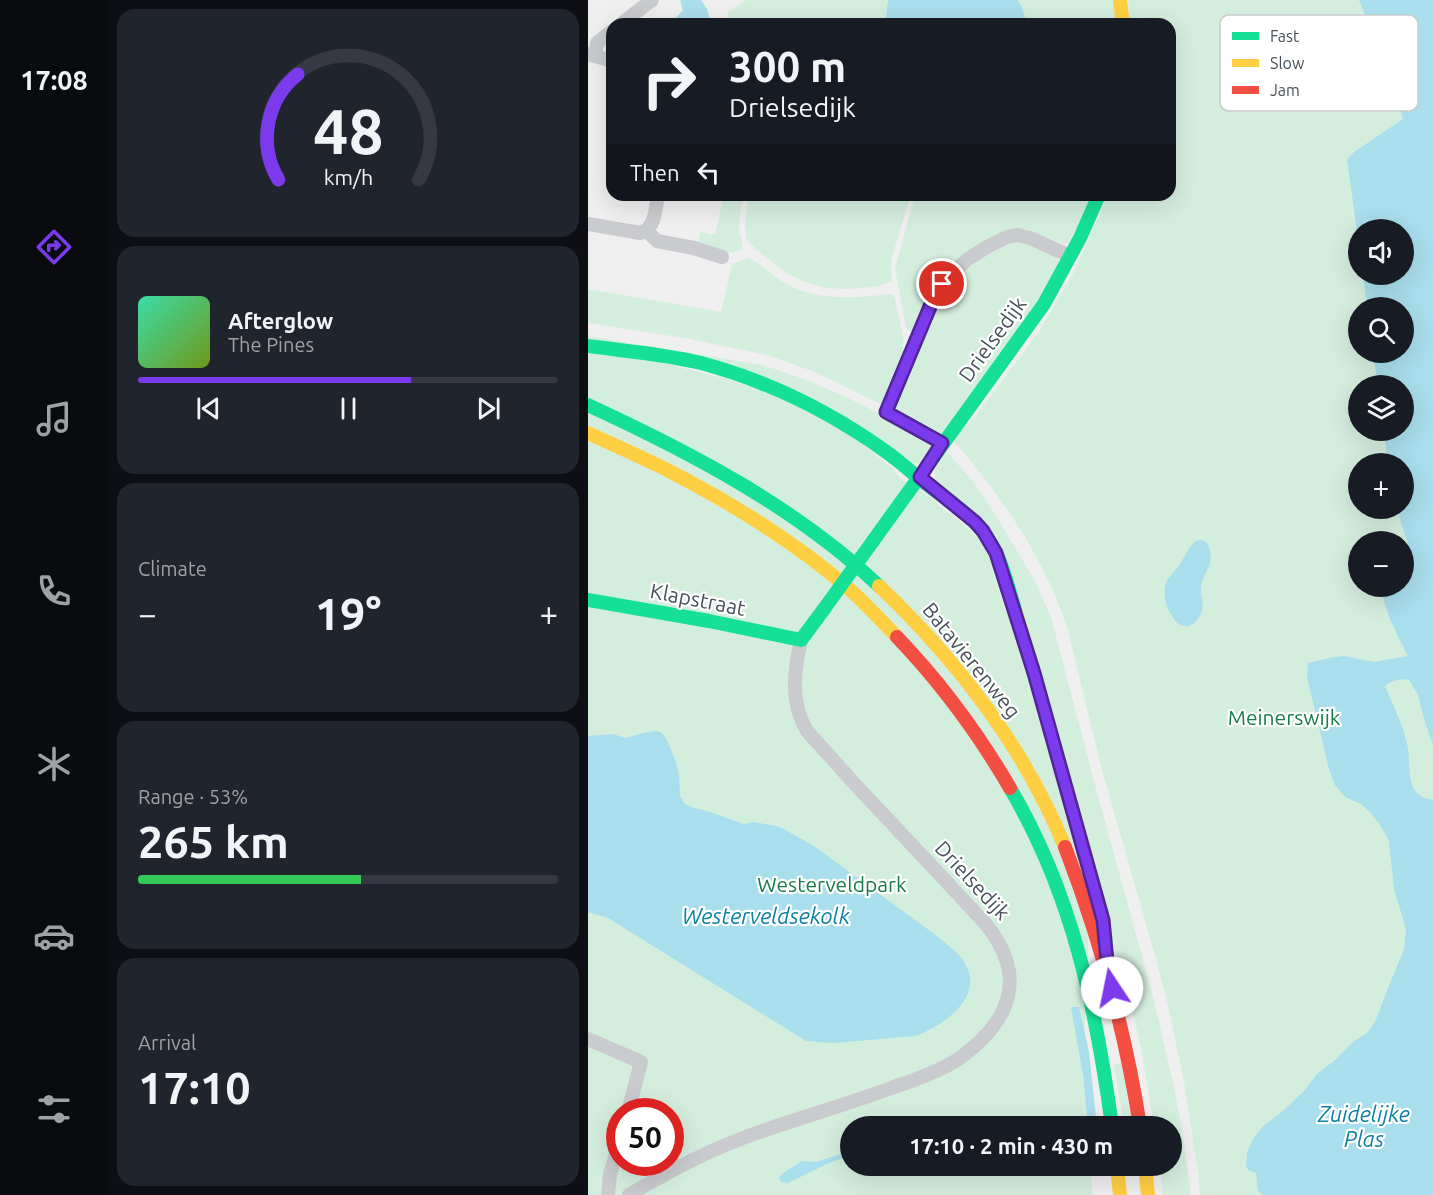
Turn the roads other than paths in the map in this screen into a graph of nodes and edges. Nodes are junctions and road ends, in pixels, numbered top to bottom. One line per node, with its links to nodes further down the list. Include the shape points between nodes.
1 (652, 0): 3 (street)
2 (1120, 0): 4 (main road)
3 (629, 18)
4 (1122, 18)
5 (606, 36): 6 (street)
6 (591, 54): 7 (street)
7 (606, 59)
8 (657, 201): 11 (street)
9 (1096, 201): 12 (main road, Drielsedijk)
10 (588, 224): 11 (street)
11 (647, 231): 13 (street, via 657,241)
12 (1070, 256): 17 (main road, Drielsedijk, via 1044,304); 17 (street, via 1030,238 1007,237 968,259 942,284 886,412)
13 (722, 257)
14 (588, 346): 18 (main road, via 671,357 756,380 843,423)
15 (588, 405): 21 (main road, Batavierenweg, via 675,447 791,517 872,579 933,640 982,701 1035,784 1064,845)
16 (588, 433): 24 (main road, Batavierenweg, via 672,472 730,505 826,571 900,639 954,702 1014,794 1054,878 1071,923 1093,1005)
17 (942, 443): 18 (main road, Drielsedijk)
18 (920, 477): 20 (main road, Drielsedijk, bridge); 21 (main road, via 975,522 996,553 1103,920)
19 (588, 600): 20 (main road, Klapstraat)
20 (801, 640): 30 (street, Drielsedijk, via 795,663 795,700 807,731 998,939 1009,966 1008,998 993,1026 955,1060 885,1091 700,1155)
21 (1108, 971): 25 (main road, Batavierenweg)
22 (588, 1039): 23 (street, via 641,1062)
23 (632, 1098)
24 (1110, 1116)
25 (1138, 1116)
26 (610, 1176): 29 (street)
27 (1118, 1176): 31 (main road)
28 (1146, 1176): 32 (main road)
29 (608, 1195)
30 (629, 1195)
31 (1120, 1195)
32 (1148, 1195)

